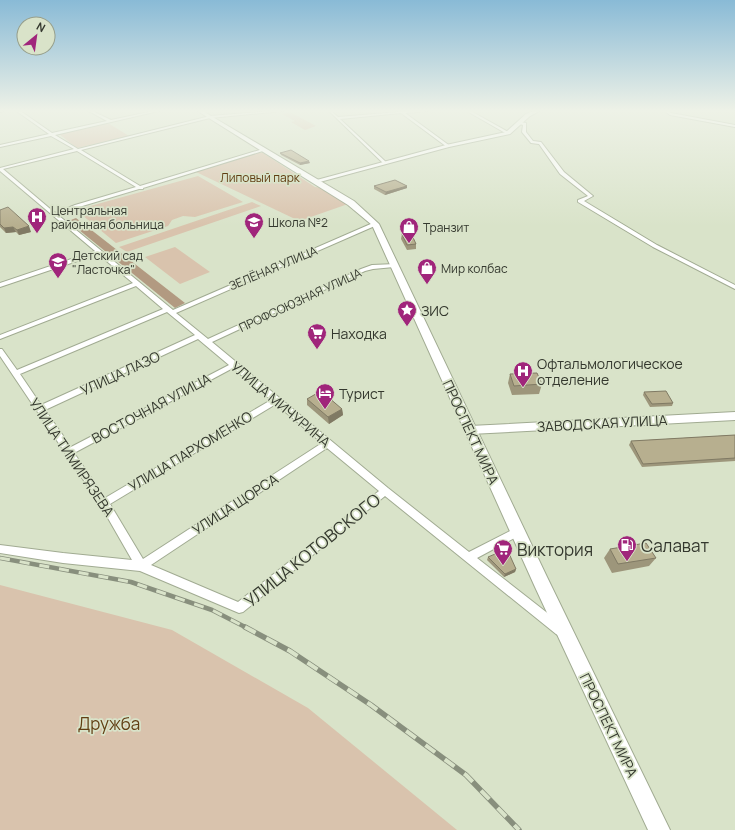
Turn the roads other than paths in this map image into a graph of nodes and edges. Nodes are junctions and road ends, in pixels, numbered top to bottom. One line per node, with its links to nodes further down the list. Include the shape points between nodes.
1 (82, 149): 5 (street)
2 (371, 149): 7 (street)
3 (437, 149): 7 (street)
4 (545, 149): 17 (street, via 562,173 591,196 580,201 655,246)
5 (76, 150): 8 (street); 10 (street)
6 (264, 150): 9 (main road, ПРОСПЕКТ МИРА); 10 (street)
7 (386, 162): 9 (street)
8 (0, 169): 11 (street, УЛИЦА МИЧУРИНА)
9 (316, 182): 12 (main road, ПРОСПЕКТ МИРА, via 365,214)
10 (141, 188): 11 (street)
11 (54, 215): 13 (street, УЛИЦА МИЧУРИНА)
12 (375, 224): 14 (main road, ПРОСПЕКТ МИРА); 18 (street, ЗЕЛЁНАЯ УЛИЦА)
13 (99, 252): 15 (street, УЛИЦА МИЧУРИНА); 16 (street)
14 (394, 265): 21 (street, ПРОФСОЮЗНАЯ УЛИЦА, via 363,270); 28 (main road, ПРОСПЕКТ МИРА)
15 (137, 284): 18 (street, УЛИЦА МИЧУРИНА); 20 (street)
16 (0, 285)
17 (735, 287)
18 (169, 311): 19 (street, УЛИЦА МИЧУРИНА); 24 (street, ЗЕЛЁНАЯ УЛИЦА)
19 (199, 336): 21 (street, УЛИЦА МИЧУРИНА); 26 (street, УЛИЦА ЛАЗО)
20 (0, 337)
21 (207, 342): 23 (street, УЛИЦА МИЧУРИНА)
22 (0, 351): 24 (street, УЛИЦА ТИМИРЯЗЕВА)
23 (234, 365): 25 (street, УЛИЦА МИЧУРИНА); 30 (street, ВОСТОЧНАЯ УЛИЦА)
24 (16, 373): 26 (street, УЛИЦА ТИМИРЯЗЕВА)
25 (277, 400): 29 (street, УЛИЦА МИЧУРИНА); 32 (street, УЛИЦА ПАРХОМЕНКО)
26 (40, 409): 30 (street, УЛИЦА ТИМИРЯЗЕВА)
27 (735, 416): 28 (street, ЗАВОДСКАЯ УЛИЦА)
28 (470, 430): 33 (main road, ПРОСПЕКТ МИРА)
29 (328, 443): 31 (street, УЛИЦА МИЧУРИНА); 36 (street, УЛИЦА ЩОРСА)
30 (68, 452): 32 (street, УЛИЦА ТИМИРЯЗЕВА)
31 (385, 491): 35 (street, УЛИЦА МИЧУРИНА); 36 (street, УЛИЦА КОТОВСКОГО, via 239,608)
32 (104, 502): 36 (street, УЛИЦА ТИМИРЯЗЕВА)
33 (517, 532): 35 (street); 37 (main road, ПРОСПЕКТ МИРА)
34 (0, 550): 36 (street)
35 (468, 557): 37 (street, УЛИЦА МИЧУРИНА)
36 (141, 566)
37 (565, 634): 38 (main road, ПРОСПЕКТ МИРА)
38 (659, 830)

